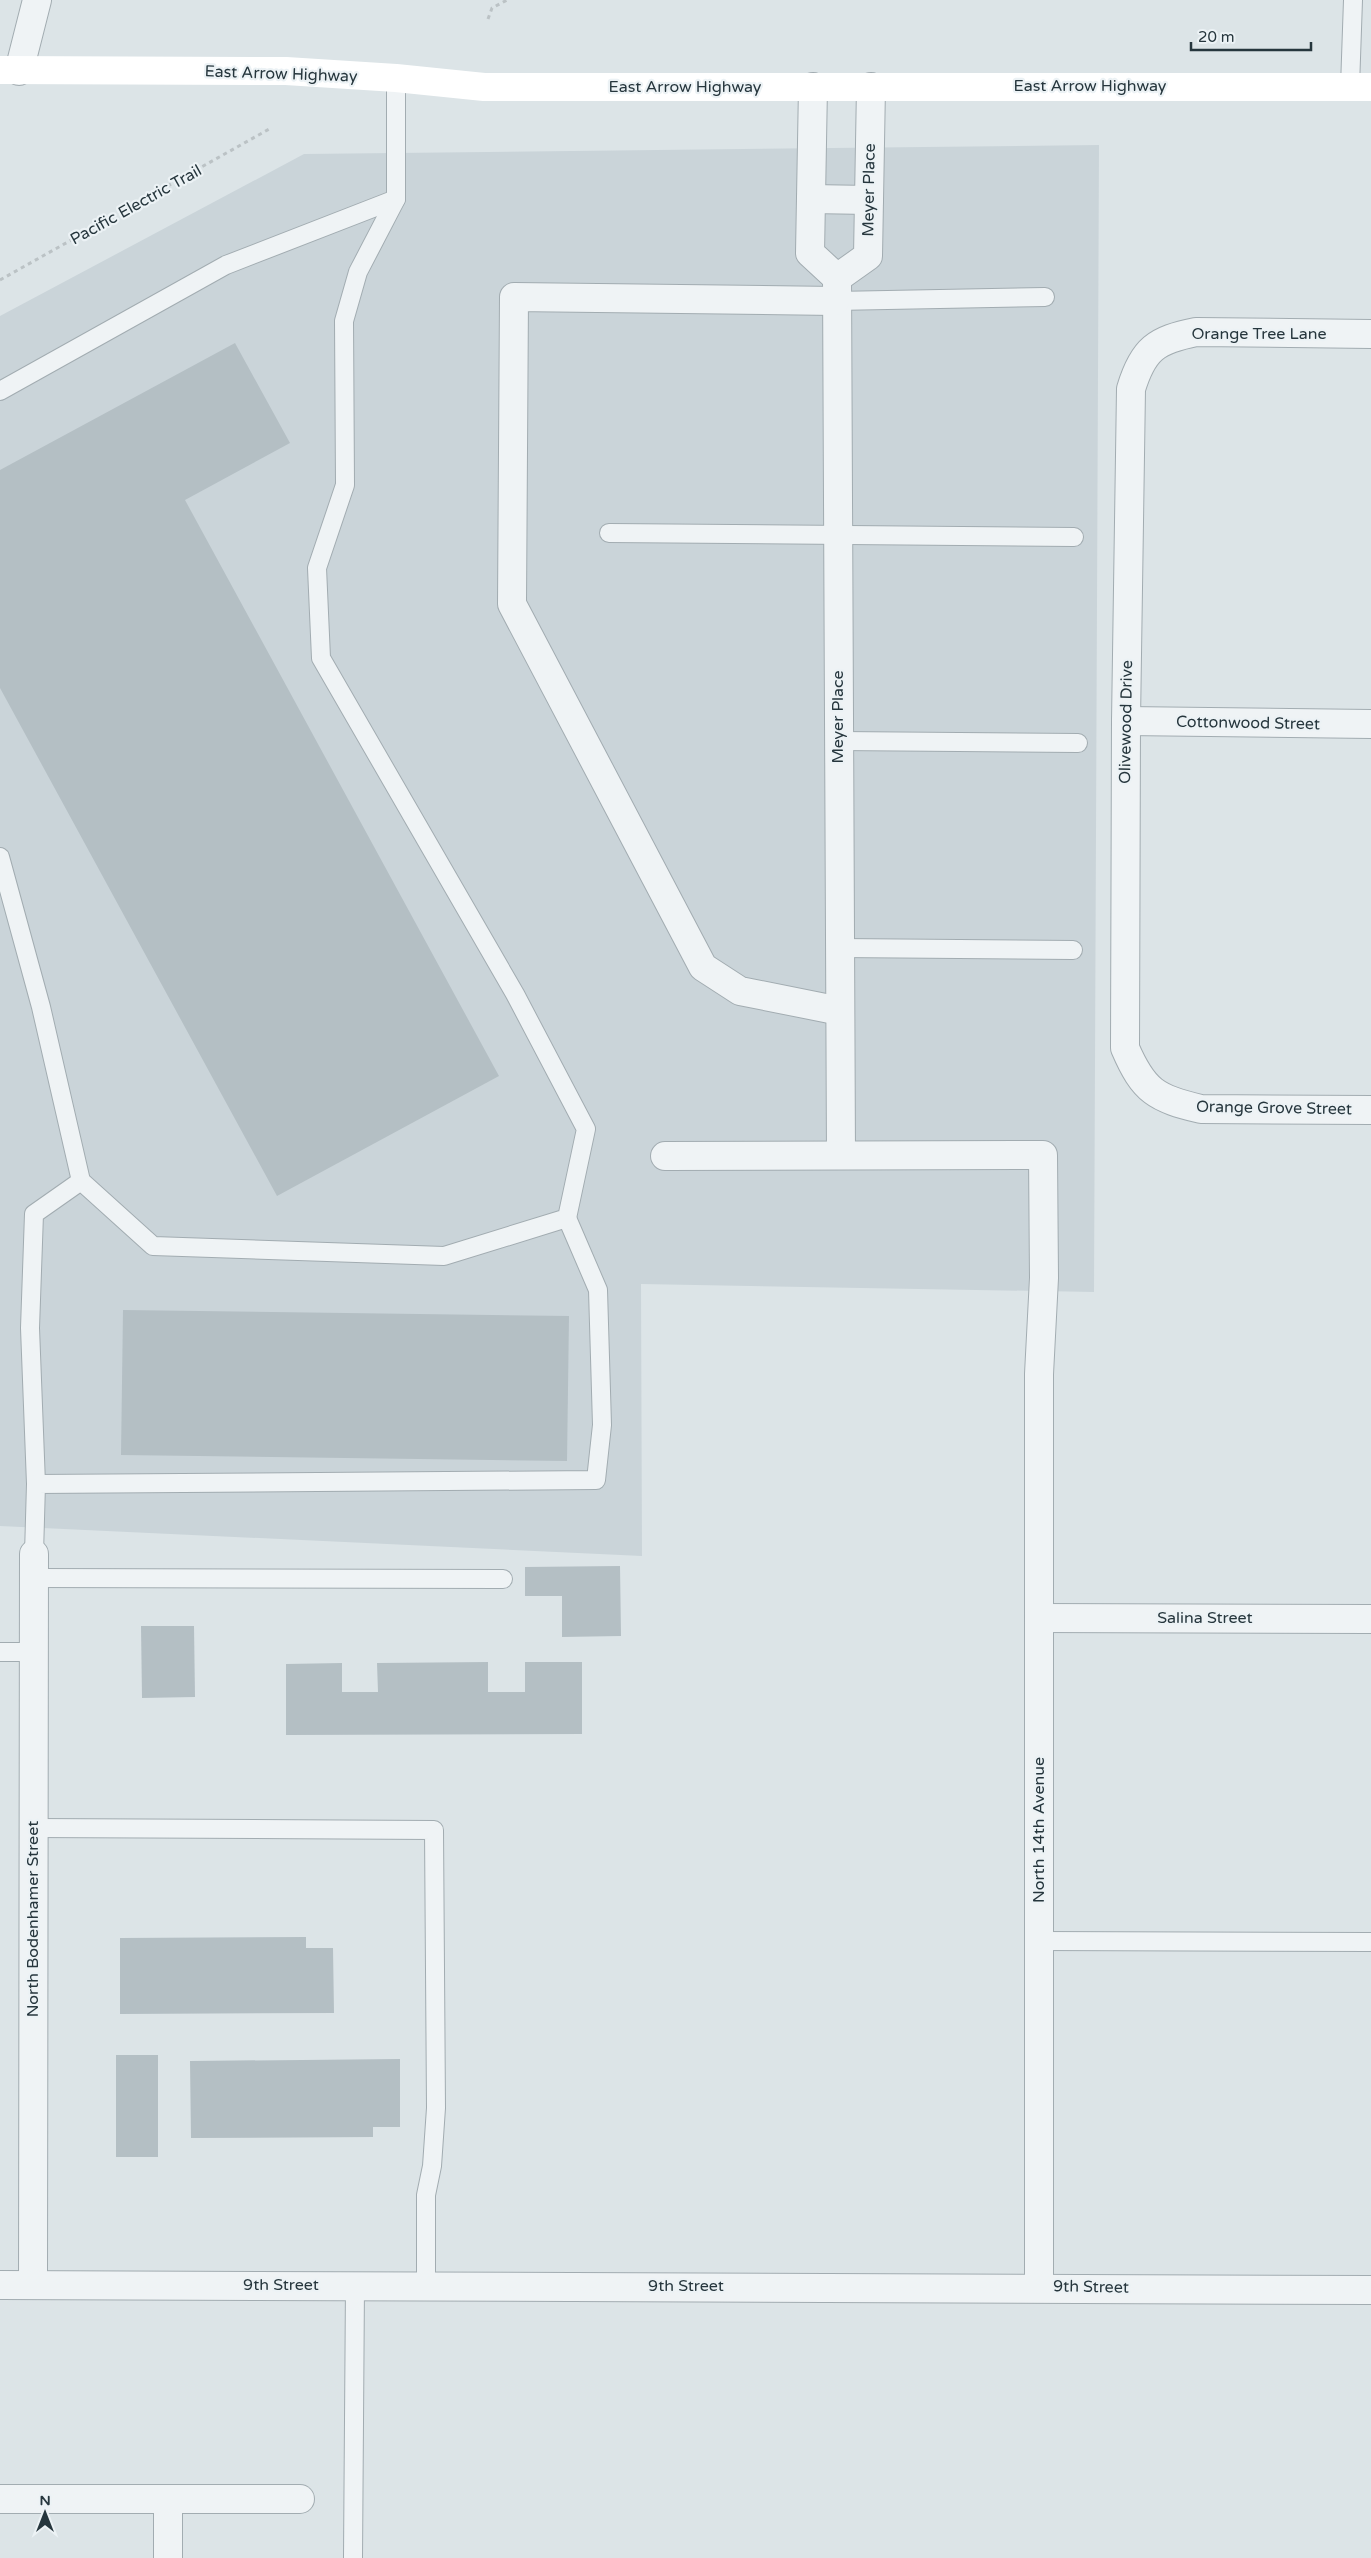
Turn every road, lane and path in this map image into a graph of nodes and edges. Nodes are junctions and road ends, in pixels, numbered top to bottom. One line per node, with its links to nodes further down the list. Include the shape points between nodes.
1 (37, 0): 5 (street)
2 (507, 0): 4 (path, via 492,8)
3 (1353, 0): 9 (lane)
4 (488, 20)
5 (9, 71): 6 (main road, East Arrow Highway, via 286,71)
6 (396, 78): 7 (main road, East Arrow Highway, via 484,87); 11 (lane)
7 (812, 87): 8 (main road, East Arrow Highway); 12 (street)
8 (871, 87): 9 (main road, East Arrow Highway); 13 (street, Meyer Place)
9 (1360, 87)
10 (271, 128): 14 (path, Pacific Electric Trail)
11 (396, 199): 19 (lane, via 226,265); 36 (lane, via 358,272 344,321 345,485 318,568 321,658 515,994 586,1129)
12 (812, 199): 13 (street); 15 (street, via 810,253)
13 (869, 200): 15 (street, Meyer Place, via 868,256)
14 (0, 280)
15 (836, 289): 16 (lane); 21 (street, Meyer Place); 30 (street, via 514,297 512,604 703,967 740,991)
16 (1045, 297)
17 (1371, 334): 18 (street, Orange Tree Lane, via 1196,332 1168,337)
18 (1151, 350): 23 (street, Olivewood Drive, via 1138,368 1131,389)
19 (0, 391)
20 (609, 533): 21 (lane)
21 (837, 535): 22 (lane); 25 (street, Meyer Place)
22 (1074, 537)
23 (1126, 721): 24 (street, Cottonwood Street); 31 (street, Olivewood Drive, via 1125,1048 1135,1072)
24 (1371, 724)
25 (839, 740): 26 (lane); 28 (street, Meyer Place)
26 (1078, 742)
27 (0, 857): 35 (lane, via 41,1007)
28 (840, 948): 29 (lane); 30 (street, Meyer Place)
29 (1073, 950)
30 (840, 1011): 33 (street, Meyer Place)
31 (1151, 1091): 32 (street, Orange Grove Street, via 1174,1102 1201,1109)
32 (1371, 1110)
33 (841, 1155): 34 (street); 40 (street, North 14th Avenue, via 1043,1155)
34 (665, 1156)
35 (81, 1181): 36 (lane, via 153,1246 444,1256); 37 (lane, via 34,1214 30,1328)
36 (567, 1218): 37 (lane, via 598,1290 602,1425 596,1480)
37 (36, 1484): 38 (lane)
38 (34, 1566): 39 (lane); 43 (street, North Bodenhamer Street)
39 (503, 1579)
40 (1039, 1618): 41 (street, Salina Street); 45 (street, North 14th Avenue)
41 (1371, 1619)
42 (0, 1652): 43 (lane)
43 (34, 1652): 44 (street, North Bodenhamer Street)
44 (33, 1828): 48 (street, North Bodenhamer Street); 50 (lane, via 434,1830 436,2108 432,2166 426,2195)
45 (1039, 1942): 46 (lane); 51 (street, North 14th Avenue)
46 (1371, 1942)
47 (0, 2285): 48 (street, 9th Street)
48 (33, 2285): 49 (street, 9th Street)
49 (355, 2285): 50 (street, 9th Street); 57 (lane)
50 (426, 2285): 51 (street, 9th Street)
51 (1039, 2287): 52 (street, 9th Street)
52 (1371, 2290)
53 (0, 2499): 55 (street)
54 (300, 2499): 55 (street)
55 (168, 2500): 56 (street)
56 (168, 2558)
57 (353, 2558)

